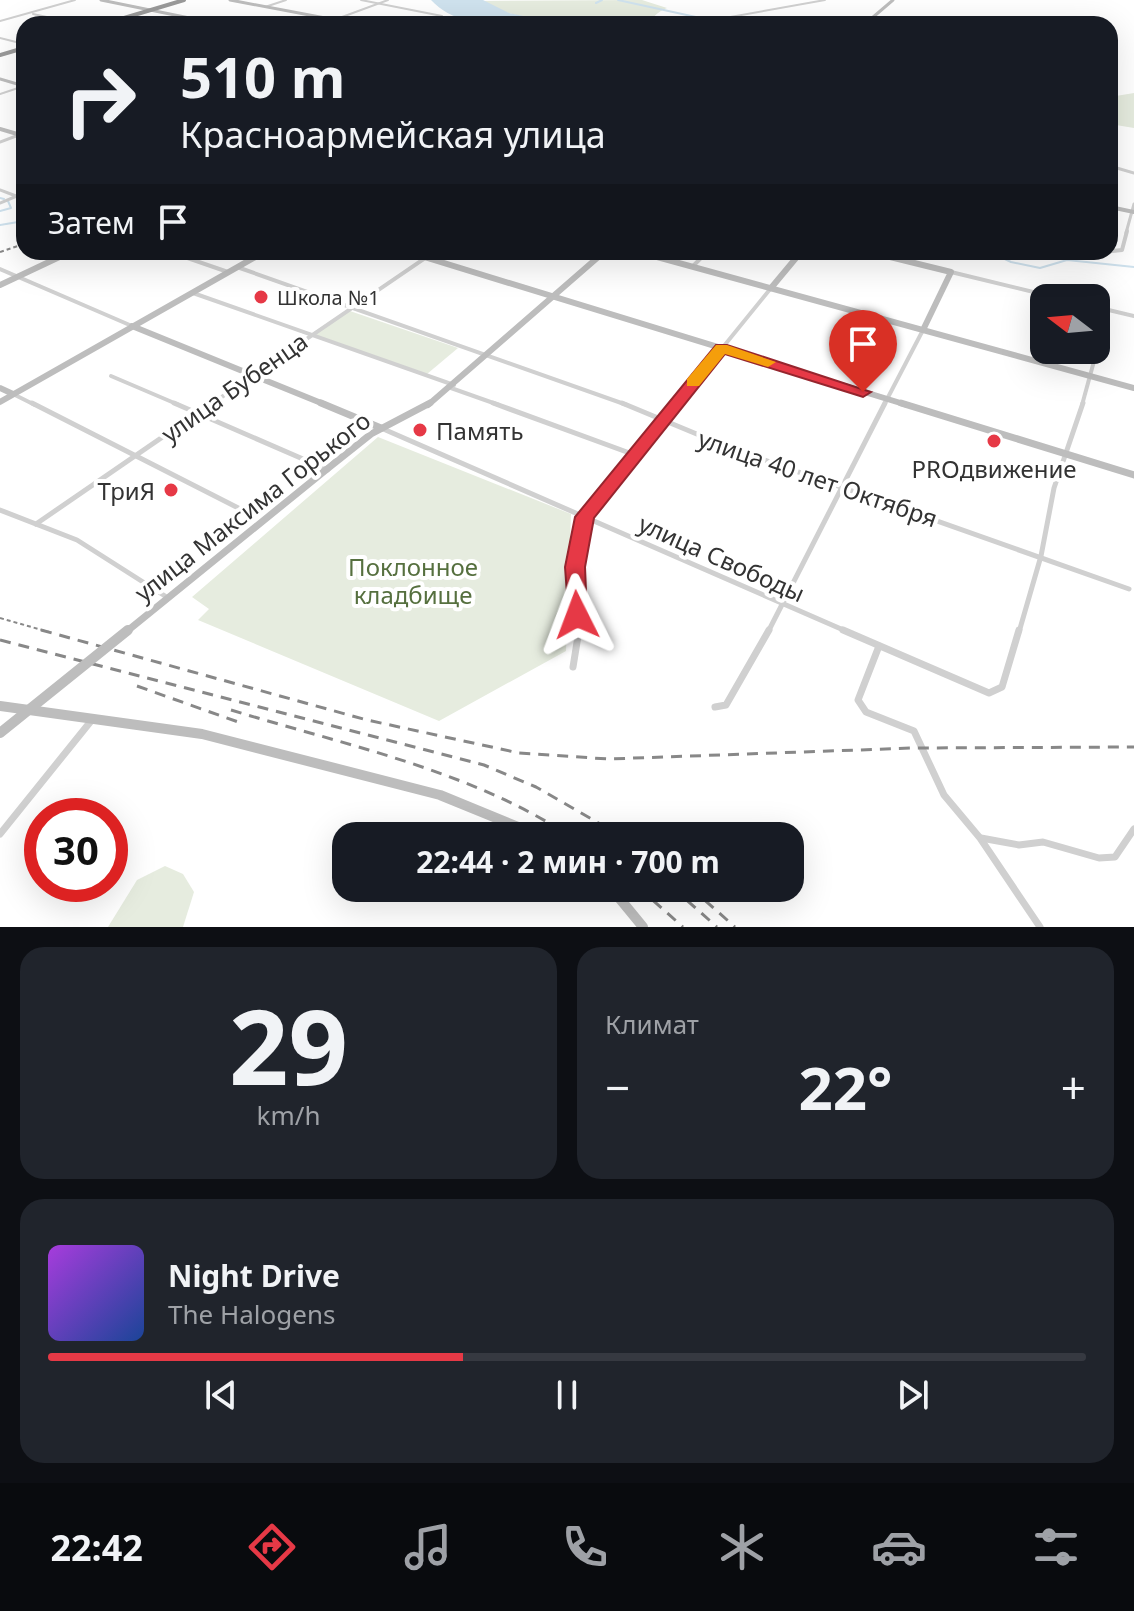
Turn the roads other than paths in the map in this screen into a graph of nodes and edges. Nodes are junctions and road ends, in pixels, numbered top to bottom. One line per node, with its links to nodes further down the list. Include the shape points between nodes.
1 (75, 0): 13 (street)
2 (101, 0): 12 (street)
3 (184, 0): 12 (highway)
4 (230, 0): 11 (street)
5 (286, 0): 11 (street)
6 (361, 0): 10 (street)
7 (388, 0): 10 (street)
8 (825, 0): 21 (street)
9 (893, 0): 22 (street)
10 (379, 3): 19 (street); 20 (street)
11 (265, 7): 18 (street)
12 (149, 10): 16 (highway); 17 (street)
13 (28, 13): 14 (street); 15 (street)
14 (18, 16)
15 (42, 16)
16 (130, 16)
17 (177, 16)
18 (313, 16)
19 (345, 16)
20 (442, 16)
21 (734, 16)
22 (874, 16)
23 (1134, 204): 24 (street)
24 (1133, 211): 25 (street)
25 (1118, 252)
26 (53, 260): 41 (street)
27 (193, 260): 39 (street)
28 (250, 260): 36 (street)
29 (421, 260): 47 (street, улица Бубенца)
30 (436, 260): 46 (street)
31 (595, 260): 46 (street, улица Максима Горького)
32 (667, 260): 37 (street)
33 (699, 260): 37 (street)
34 (794, 260): 43 (street)
35 (902, 260): 40 (street)
36 (237, 267): 39 (street); 47 (street, улица 40 лет Октября)
37 (692, 267): 43 (street)
38 (0, 269): 41 (street, улица Свободы)
39 (228, 272): 45 (street)
40 (951, 272): 44 (street); 51 (street)
41 (17, 277): 42 (street); 50 (street, улица Свободы)
42 (0, 285)
43 (771, 288): 51 (street); 53 (street)
44 (1030, 291)
45 (192, 293): 50 (street); 52 (street)
46 (553, 297): 53 (street); 54 (street, улица Максима Горького)
47 (350, 307): 52 (street, улица Бубенца); 54 (street, улица 40 лет Октября)
48 (1110, 310): 49 (street)
49 (1134, 316)
50 (132, 326): 56 (street, улица Свободы); 62 (street)
51 (923, 330): 58 (street); 63 (street)
52 (309, 334): 56 (street, улица Бубенца); 59 (street)
53 (721, 348): 63 (street); 66 (street)
54 (485, 356): 59 (street, улица Максима Горького); 66 (street, улица 40 лет Октября, via 646,412)
55 (1095, 364): 58 (street)
56 (253, 375): 65 (street, улица Бубенца); 67 (street, улица Свободы)
57 (111, 376): 65 (street)
58 (1092, 376): 61 (street); 68 (street)
59 (452, 387): 67 (street, улица Максима Горького); 69 (street)
60 (0, 388): 62 (street)
61 (1134, 388)
62 (13, 394): 64 (street); 70 (street)
63 (888, 399): 68 (street); 73 (street)
64 (0, 402)
65 (197, 414): 70 (street, улица Бубенца); 71 (street)
66 (660, 422): 69 (street); 73 (street, улица 40 лет Октября)
67 (381, 428): 71 (street, улица Максима Горького); 76 (street, улица Свободы)
68 (1064, 454): 72 (street); 78 (street)
69 (635, 455): 76 (street)
70 (137, 457): 75 (street); 77 (street, улица Бубенца)
71 (327, 469): 87 (street, улица Максима Горького, bridge)
72 (1134, 475)
73 (842, 487): 78 (street, улица 40 лет Октября); 81 (street)
74 (0, 510): 77 (street)
75 (254, 516)
76 (585, 517): 81 (street, улица Свободы); 83 (street, via 575,567 579,638)
77 (36, 524): 80 (street, via 77,540)
78 (1041, 556): 79 (street, улица 40 лет Октября); 82 (street, улица Свободы, via 1002,687 989,693)
79 (1129, 589)
80 (165, 596)
81 (779, 603): 82 (street, улица Свободы); 85 (street, via 738,689 726,705)
82 (879, 646): 91 (street, via 858,700 866,712 914,731 944,795)
83 (573, 667)
84 (0, 706): 86 (street)
85 (715, 707)
86 (91, 721): 88 (street, via 193,732 391,780); 90 (street)
87 (0, 733)
88 (508, 822)
89 (1134, 829): 91 (street, via 1115,857 1099,858 1043,842 1019,845)
90 (0, 834)
91 (980, 838): 94 (street)
92 (622, 902): 93 (street)
93 (643, 927)
94 (1040, 927)

